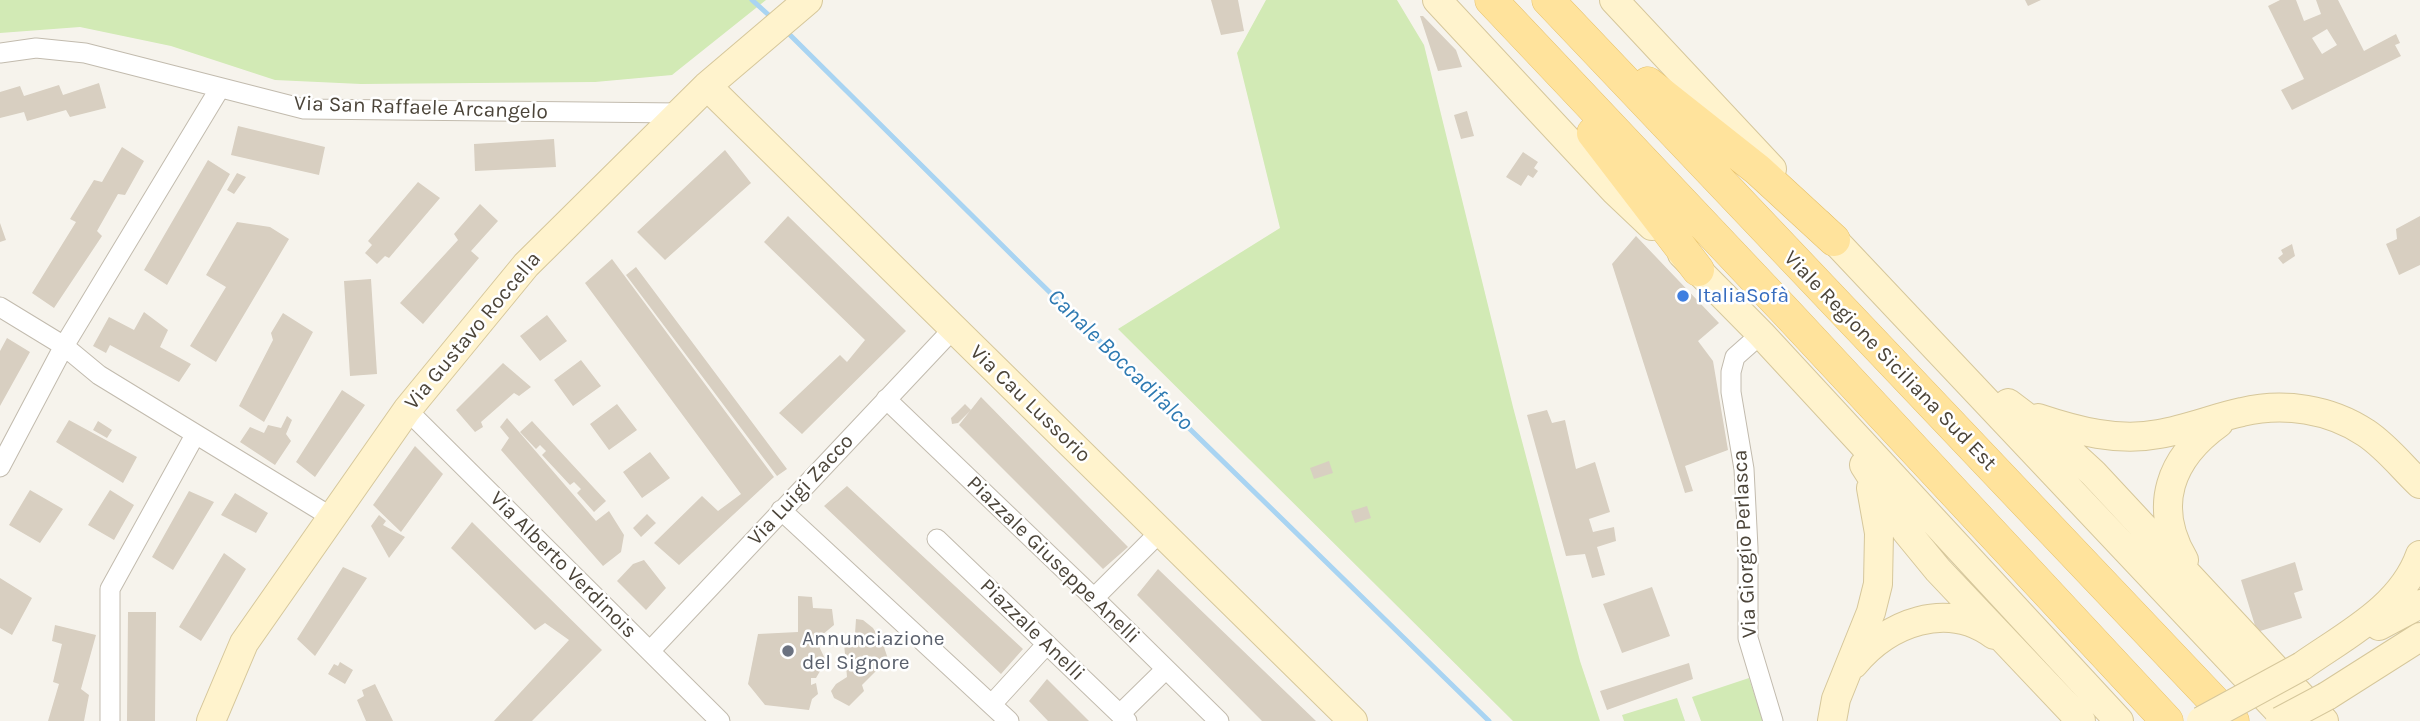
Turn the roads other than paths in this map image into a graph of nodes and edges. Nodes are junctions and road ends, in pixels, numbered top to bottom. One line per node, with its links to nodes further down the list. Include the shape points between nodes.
1 (1437, 0): 11 (street, via 1614,190)
2 (1490, 0): 11 (main road); 59 (main road, Viale Regione Siciliana Sud Est)
3 (1614, 0): 10 (street, Viale Regione Siciliana Sud Est)
4 (1552, 5): 10 (main road, via 1758,170); 61 (main road, Viale Regione Siciliana Sud Est)
5 (791, 15): 7 (street, Via Gustavo Roccella)
6 (0, 53): 8 (street, Via San Raffaele Arcangelo, via 36,48 85,53)
7 (707, 86): 9 (street, Via Gustavo Roccella); 13 (street, Via Cau Lussorio)
8 (220, 88): 9 (street, Via San Raffaele Arcangelo, via 304,109); 15 (street)
9 (680, 113): 19 (street, Via Gustavo Roccella, via 526,265)
10 (1834, 240): 16 (street, Viale Regione Siciliana Sud Est)
11 (1698, 270): 14 (street)
12 (0, 306): 15 (street)
13 (953, 329): 17 (street, Via Luigi Zacco); 30 (street, Via Cau Lussorio)
14 (1760, 334): 18 (street); 55 (street, Via Giorgio Perlasca, via 1735,357 1731,392 1744,469 1748,638)
15 (64, 346): 22 (street, via 99,375); 25 (street)
16 (1943, 353): 20 (street); 63 (street, Viale Regione Siciliana Sud Est)
17 (886, 400): 28 (street, Via Luigi Zacco); 34 (street, Piazzale Giuseppe Anelli)
18 (1829, 409): 24 (street); 58 (street)
19 (407, 410): 29 (street, Via Gustavo Roccella); 40 (street, Via Alberto Verdinois)
20 (2018, 410): 21 (street, via 2074,429 2125,437 2158,435); 33 (street, via 2093,473)
21 (2232, 414): 23 (street, via 2270,407 2319,412 2366,433); 33 (street, via 2188,450 2168,495 2169,524)
22 (195, 435): 29 (street); 49 (street, via 110,589)
23 (2387, 449): 26 (street); 27 (street)
24 (1864, 465): 39 (street, via 1906,531); 45 (street, via 1880,533 1878,584)
25 (0, 467)
26 (2420, 484)
27 (2420, 508)
28 (781, 510): 40 (street, Via Luigi Zacco); 46 (street)
29 (333, 518): 50 (street, Via Gustavo Roccella, via 244,643)
30 (1160, 532): 34 (street); 54 (street, Via Cau Lussorio)
31 (937, 539): 38 (street, Piazzale Anelli)
32 (2420, 555): 43 (street, via 2401,592)
33 (2200, 586): 47 (street)
34 (1094, 598): 44 (street, Piazzale Giuseppe Anelli)
35 (2420, 602): 43 (street)
36 (2420, 637): 42 (street)
37 (2420, 643): 42 (street)
38 (1046, 645): 46 (street); 48 (street, Piazzale Anelli)
39 (2013, 649): 45 (street, via 1986,629 1964,621 1915,621 1872,644); 57 (street)
40 (650, 651): 51 (street, Via Alberto Verdinois)
41 (2420, 654): 47 (street)
42 (2389, 658): 47 (street)
43 (2302, 666): 60 (street, bridge)
44 (1166, 669): 48 (street); 53 (street, Piazzale Giuseppe Anelli)
45 (1843, 681): 56 (street)
46 (992, 704): 52 (street)
47 (2325, 708): 62 (street, bridge)
48 (1123, 718)
49 (110, 721)
50 (211, 721)
51 (720, 721)
52 (1009, 721)
53 (1219, 721)
54 (1353, 721)
55 (1773, 721)
56 (1832, 721)
57 (2081, 721)
58 (2119, 721)
59 (2166, 721)
60 (2200, 721)
61 (2233, 721)
62 (2280, 721)
63 (2288, 721)

